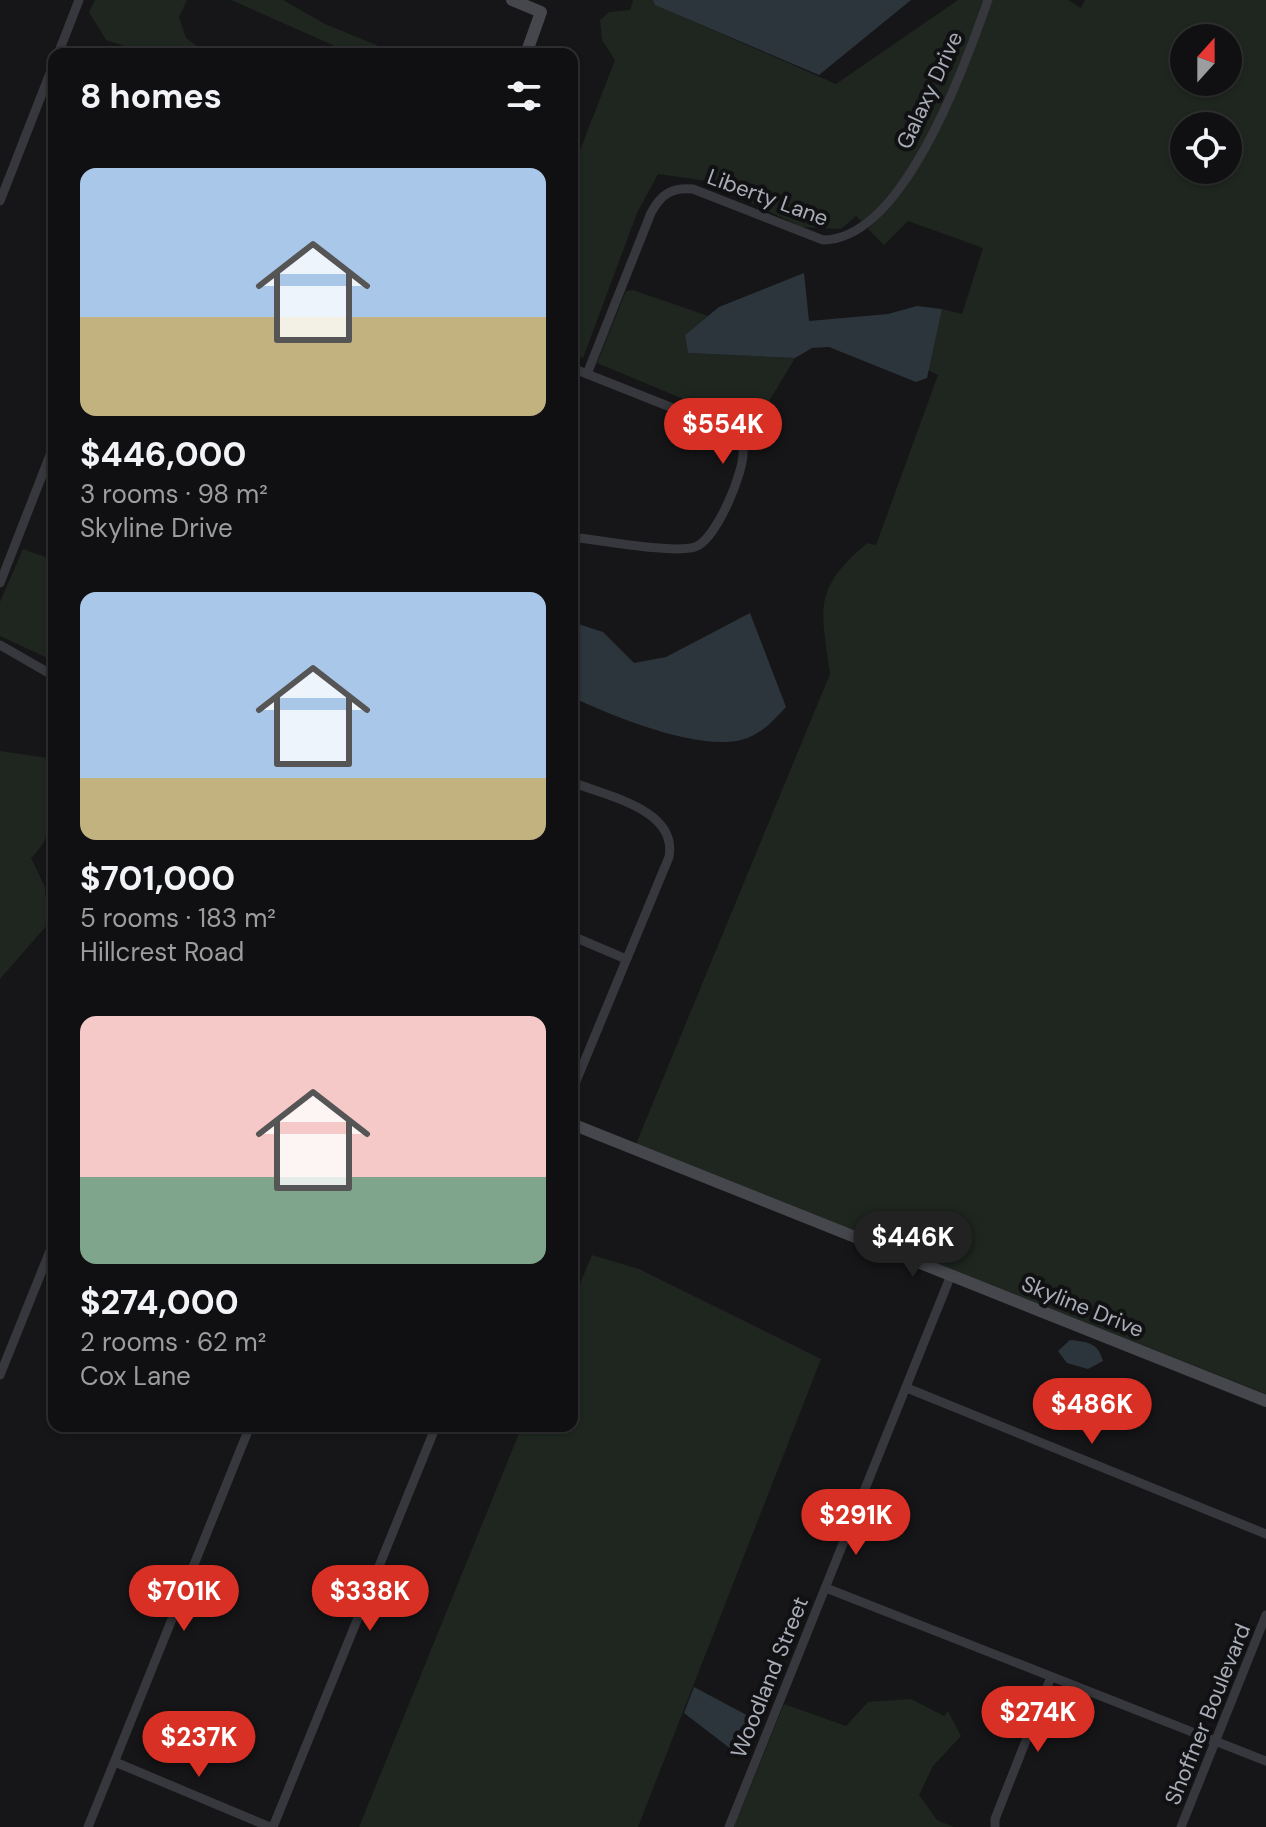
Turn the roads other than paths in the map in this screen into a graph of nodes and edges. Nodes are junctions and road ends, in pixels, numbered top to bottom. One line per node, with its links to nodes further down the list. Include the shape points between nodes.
1 (79, 0): 5 (street)
2 (512, 0): 4 (street)
3 (988, 0): 9 (street, Galaxy Drive, via 931,136 885,205)
4 (542, 6): 6 (street)
5 (60, 48)
6 (528, 48)
7 (48, 78): 8 (street)
8 (0, 201)
9 (863, 227): 11 (street, Liberty Lane, via 846,237 823,240 693,189 667,192 651,213)
10 (578, 370): 11 (street)
11 (587, 374): 13 (street, via 732,432 743,459 714,532 697,547)
12 (48, 460): 14 (street)
13 (578, 538)
14 (0, 583)
15 (0, 645): 16 (street)
16 (48, 673)
17 (578, 785): 19 (street, via 653,817 668,832 670,847)
18 (578, 939): 19 (street)
19 (626, 959): 20 (street)
20 (578, 1076)
21 (578, 1126): 23 (street, Skyline Drive)
22 (48, 1256): 24 (street)
23 (951, 1275): 25 (street, Woodland Street); 26 (street, Skyline Drive)
24 (0, 1375)
25 (907, 1388): 29 (street); 30 (street, Woodland Street)
26 (1266, 1401)
27 (248, 1432): 35 (street)
28 (434, 1432): 37 (street)
29 (1266, 1534)
30 (826, 1588): 32 (street); 38 (street, Woodland Street)
31 (1266, 1615): 33 (street, Shoffner Boulevard)
32 (1051, 1677): 33 (street); 39 (street)
33 (1216, 1741): 34 (street); 40 (street, Shoffner Boulevard)
34 (1266, 1761)
35 (115, 1762): 36 (street); 37 (street)
36 (88, 1827)
37 (272, 1827)
38 (729, 1827)
39 (995, 1827)
40 (1181, 1827)

